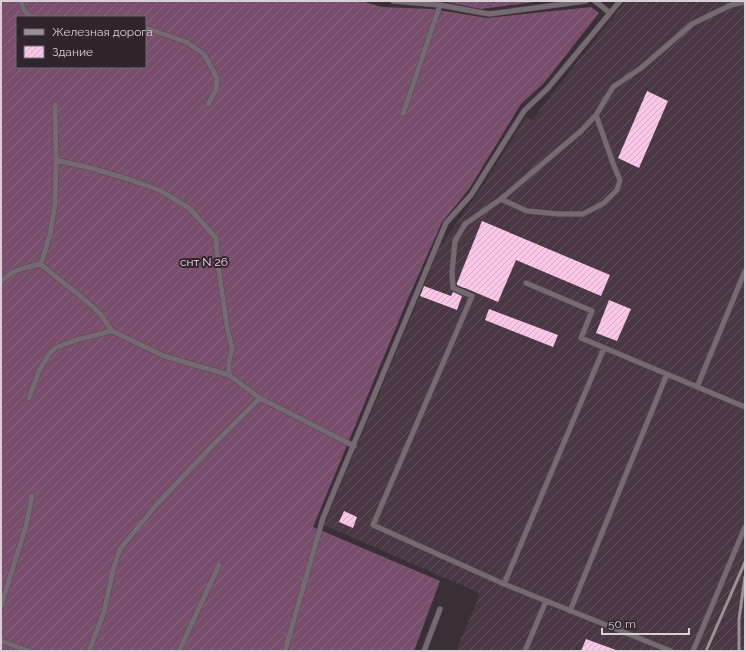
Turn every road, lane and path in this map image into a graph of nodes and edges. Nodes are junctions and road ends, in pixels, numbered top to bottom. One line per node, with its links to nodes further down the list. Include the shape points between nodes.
1 (21, 1): 10 (lane, via 22,8)
2 (393, 1): 8 (lane)
3 (586, 1): 8 (lane, via 489,14)
4 (595, 1): 9 (lane)
5 (620, 1): 9 (lane)
6 (745, 2): 7 (lane)
7 (733, 3): 15 (lane, via 692,24 641,68 614,87)
8 (440, 5): 14 (lane)
9 (610, 13): 30 (lane, via 548,88 524,111 471,194 446,223)
10 (30, 16)
11 (146, 29): 12 (lane, via 186,42 204,54 217,78 216,90)
12 (208, 104)
13 (55, 105): 16 (lane)
14 (403, 114)
15 (596, 114): 17 (lane, via 581,131); 17 (lane, via 620,180 617,190 604,203 583,214 559,214 527,211)
16 (56, 160): 18 (lane, via 55,204); 24 (lane, via 91,168 159,190 189,208 216,238 232,348)
17 (501, 199): 34 (lane, via 465,224 455,241 453,288 472,296 372,525)
18 (41, 264): 20 (lane, via 18,269); 22 (lane, via 101,315)
19 (745, 271): 26 (lane)
20 (1, 282)
21 (526, 283): 23 (lane, via 592,312 581,338)
22 (112, 331): 24 (lane, via 164,356); 27 (lane, via 55,348 48,354)
23 (604, 348): 25 (lane); 34 (lane)
24 (229, 374): 28 (lane)
25 (667, 374): 26 (lane); 38 (lane)
26 (697, 387): 29 (lane)
27 (29, 398)
28 (260, 398): 30 (lane); 41 (lane, via 157,504 120,549 104,612)
29 (745, 407)
30 (354, 446): 43 (lane, via 323,518)
31 (32, 496): 36 (lane, via 26,526)
32 (745, 527): 47 (lane)
33 (219, 565): 42 (lane)
34 (504, 584): 35 (lane)
35 (546, 601): 38 (lane); 45 (lane)
36 (1, 606)
37 (440, 609): 44 (lane)
38 (570, 611): 46 (lane)
39 (1, 641): 40 (lane)
40 (29, 651)
41 (89, 651)
42 (179, 651)
43 (285, 651)
44 (424, 651)
45 (525, 651)
46 (671, 651)
47 (693, 651)

